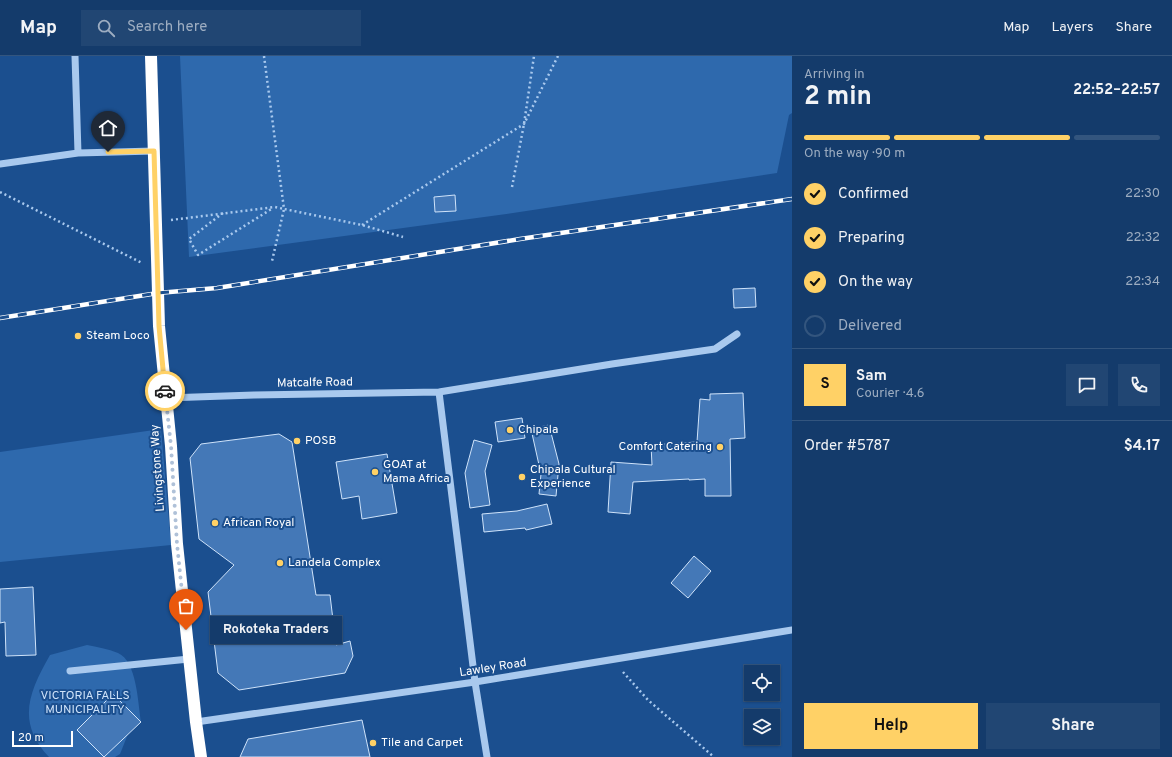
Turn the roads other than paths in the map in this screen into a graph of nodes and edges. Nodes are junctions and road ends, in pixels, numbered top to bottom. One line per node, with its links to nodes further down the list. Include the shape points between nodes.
1 (75, 56): 4 (street)
2 (151, 56): 3 (highway, Livingstone Way)
3 (154, 151): 4 (street); 8 (highway, Livingstone Way, via 159,326)
4 (78, 153): 5 (street)
5 (0, 164)
6 (737, 334): 7 (street, Matcalfe Road, via 715,349)
7 (439, 392): 8 (street, Matcalfe Road, via 254,394); 12 (street)
8 (166, 398): 10 (highway, Livingstone Way)
9 (792, 630): 12 (street, Lawley Road)
10 (189, 659): 11 (street); 13 (highway, Livingstone Way)
11 (70, 671)
12 (475, 682): 13 (street, Lawley Road); 15 (street)
13 (196, 722): 14 (highway, Livingstone Way)
14 (201, 757)
15 (487, 757)

